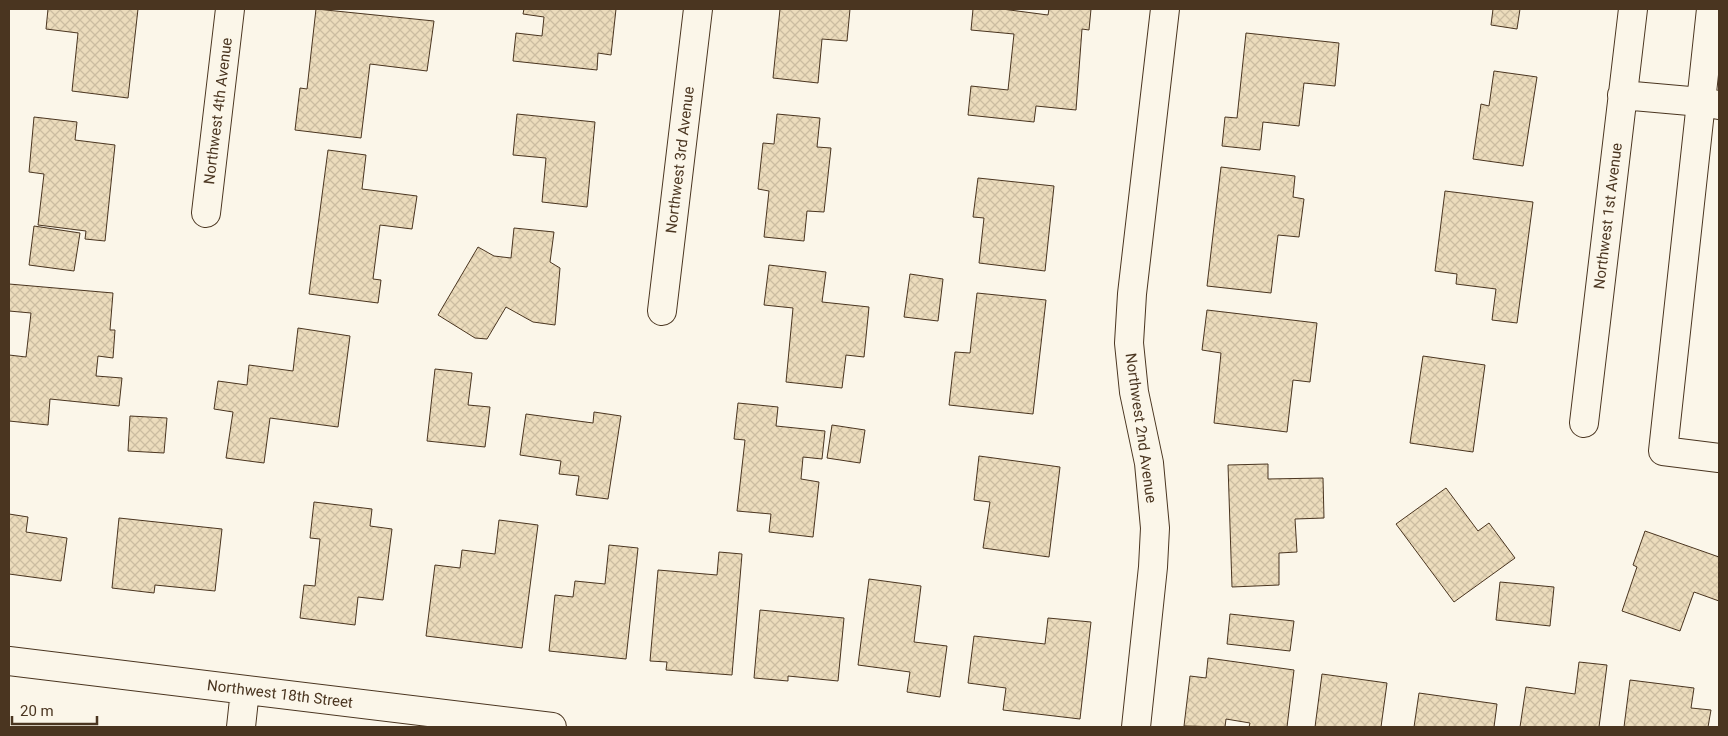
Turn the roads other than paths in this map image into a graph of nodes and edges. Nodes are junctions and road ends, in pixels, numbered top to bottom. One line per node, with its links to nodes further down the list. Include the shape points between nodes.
1 (230, 9): 8 (street, Northwest 4th Avenue)
2 (698, 9): 9 (street, Northwest 3rd Avenue)
3 (1165, 9): 16 (street, Northwest 2nd Avenue, via 1129,344 1134,392 1149,463 1155,528)
4 (1632, 9): 6 (street, Northwest 1st Avenue)
5 (1711, 9): 7 (street)
6 (1622, 95): 7 (street); 10 (street, Northwest 1st Avenue)
7 (1710, 104): 11 (street, via 1663,451)
8 (206, 213)
9 (662, 311)
10 (1584, 423)
11 (1719, 458)
12 (9, 661): 13 (street, Northwest 18th Street)
13 (245, 690): 14 (street); 15 (street, Northwest 18th Street)
14 (241, 727)
15 (552, 727)
16 (1136, 727)

